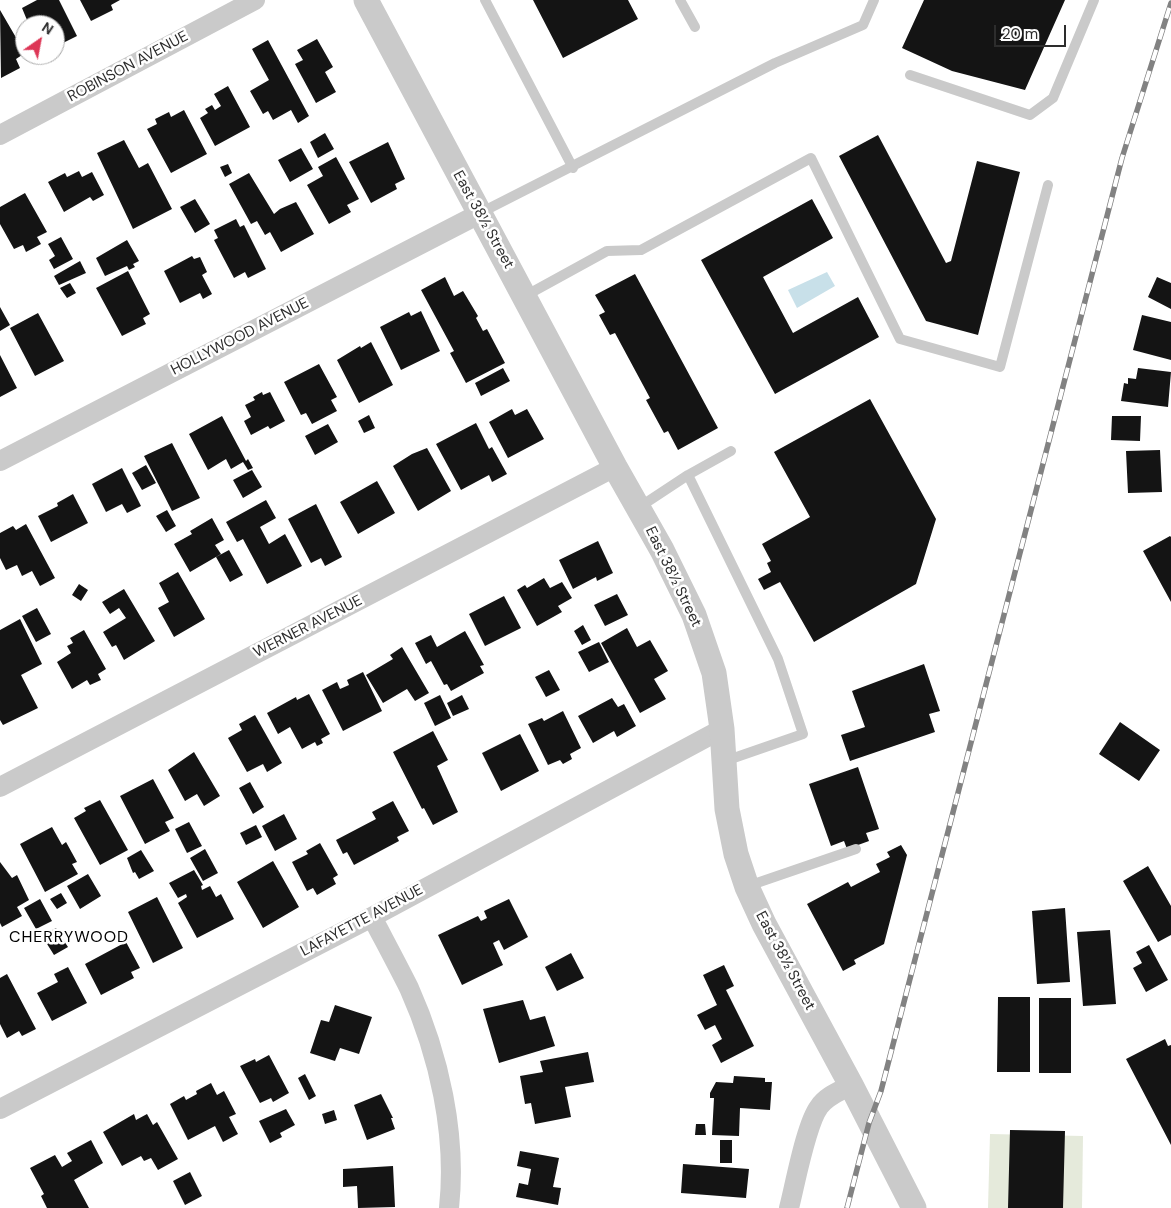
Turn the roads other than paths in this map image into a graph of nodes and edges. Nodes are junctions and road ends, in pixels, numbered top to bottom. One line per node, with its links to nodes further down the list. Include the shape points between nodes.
1 (255, 0): 9 (street, ROBINSON AVENUE)
2 (366, 0): 12 (street, East 38½ Street)
3 (485, 0): 10 (lane)
4 (680, 0): 7 (lane)
5 (874, 0): 10 (lane, via 863,25 775,63)
6 (1094, 0): 8 (lane, via 1054,98 1030,115)
7 (695, 28)
8 (910, 75)
9 (0, 135)
10 (573, 168): 12 (lane)
11 (1048, 185): 13 (lane, via 1000,367 900,339 811,158 641,250 607,252)
12 (479, 214): 13 (street, East 38½ Street); 15 (street, HOLLYWOOD AVENUE)
13 (525, 296): 16 (street, East 38½ Street)
14 (731, 451): 17 (lane)
15 (0, 460)
16 (615, 467): 18 (street, East 38½ Street); 21 (street, WERNER AVENUE)
17 (688, 475): 18 (lane); 20 (lane, via 778,659 803,734)
18 (638, 508): 19 (street, East 38½ Street, via 694,615 714,673)
19 (722, 729): 20 (street, East 38½ Street); 24 (street, LAFAYETTE AVENUE)
20 (724, 761): 23 (street, East 38½ Street, via 727,809)
21 (0, 786)
22 (856, 849): 23 (lane)
23 (747, 887): 25 (street, East 38½ Street)
24 (372, 917): 26 (street, LAFAYETTE AVENUE); 27 (street, via 409,989 437,1071 446,1109 450,1155)
25 (851, 1085): 28 (street, via 819,1107); 29 (street, East 38½ Street)
26 (0, 1109)
27 (449, 1208)
28 (789, 1208)
29 (914, 1208)

